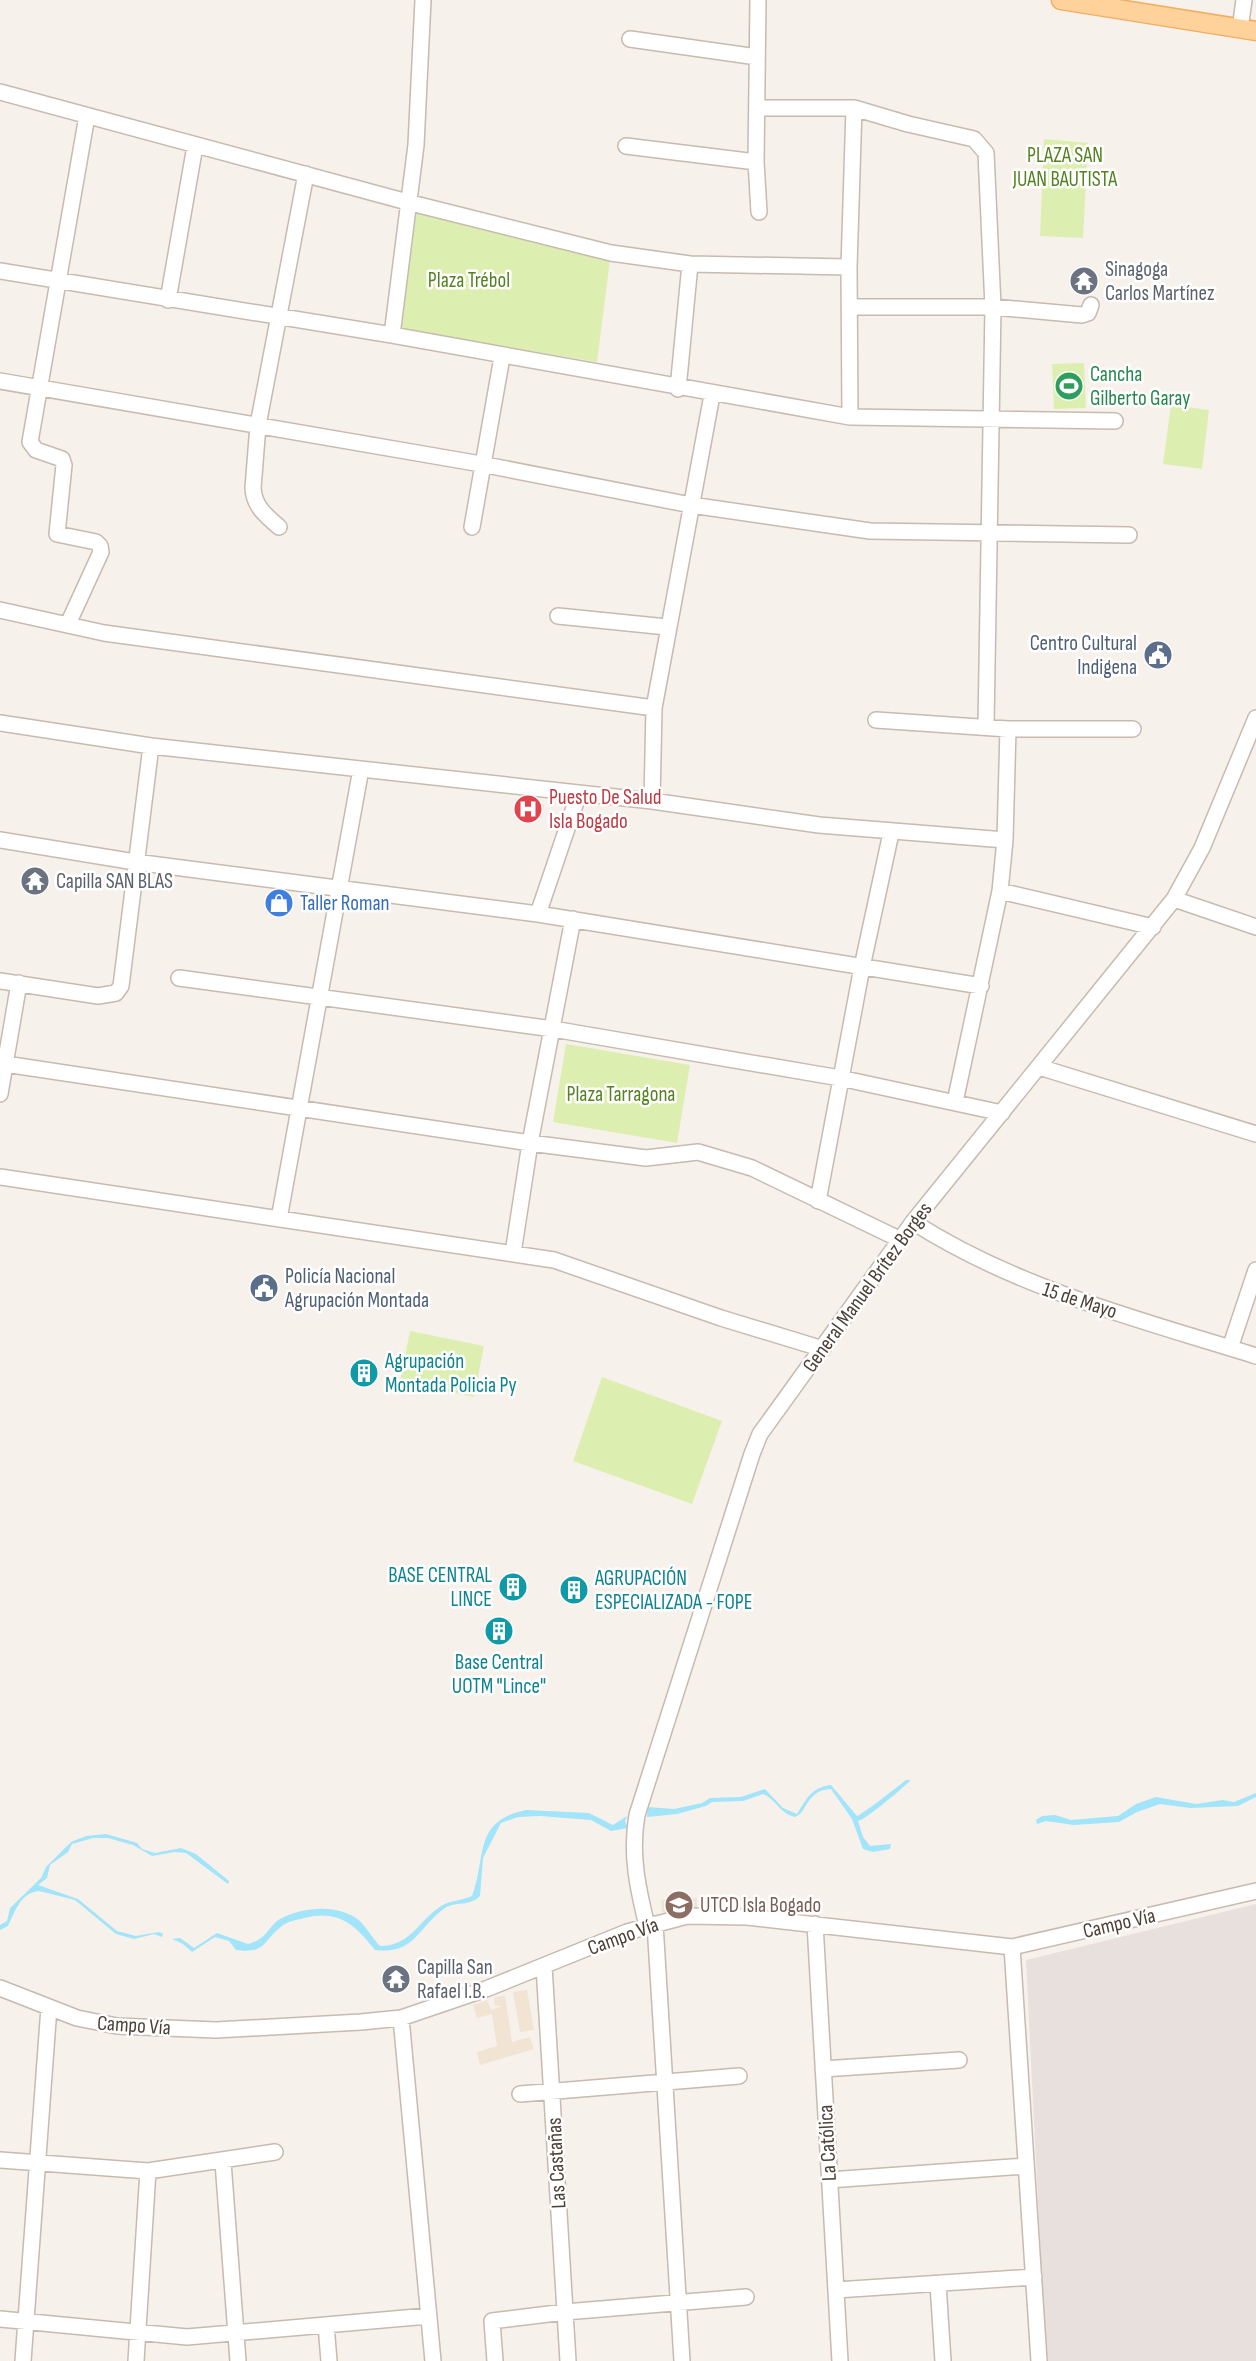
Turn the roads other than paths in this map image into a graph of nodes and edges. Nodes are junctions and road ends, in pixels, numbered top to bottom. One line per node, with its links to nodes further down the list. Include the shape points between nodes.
1 (423, 0): 16 (street)
2 (758, 0): 7 (street)
3 (1060, 0): 5 (main road)
4 (1244, 0): 5 (street)
5 (1248, 30)
6 (630, 39): 7 (street)
7 (757, 57): 9 (street)
8 (0, 92): 11 (street)
9 (758, 108): 10 (street); 14 (street)
10 (854, 108): 19 (street); 24 (street, via 974,139 982,145 987,161)
11 (87, 116): 12 (street); 21 (street)
12 (195, 146): 15 (street); 22 (street)
13 (626, 146): 14 (street)
14 (756, 162): 17 (street)
15 (306, 174): 16 (street); 26 (street)
16 (411, 203): 18 (street, via 611,253); 27 (street)
17 (759, 212)
18 (690, 264): 19 (street); 31 (street)
19 (849, 267): 25 (street)
20 (0, 271): 21 (street)
21 (59, 282): 22 (street); 30 (street)
22 (168, 300): 26 (street)
23 (1091, 305): 24 (street, via 1088,313 1082,315)
24 (993, 307): 25 (street); 34 (street)
25 (850, 308): 33 (street)
26 (279, 319): 27 (street); 36 (street)
27 (392, 335): 28 (street)
28 (502, 357): 31 (street); 37 (street)
29 (0, 381): 30 (street)
30 (40, 386): 36 (street); 45 (street, via 30,442 36,450 62,459 64,465 57,534 96,542 101,552)
31 (678, 388): 32 (street)
32 (712, 394): 33 (street); 38 (street)
33 (850, 417): 34 (street)
34 (992, 420): 35 (street); 41 (street)
35 (1115, 421)
36 (258, 425): 37 (street); 39 (street, via 254,496 262,512)
37 (481, 464): 38 (street); 40 (street)
38 (691, 505): 41 (street, via 870,531); 46 (street)
39 (279, 526)
40 (472, 527)
41 (988, 534): 42 (street); 51 (street)
42 (1129, 535)
43 (0, 610): 45 (street)
44 (558, 616): 46 (street)
45 (68, 624): 47 (street, via 266,657)
46 (667, 627): 47 (street)
47 (654, 708): 57 (street)
48 (1256, 718): 64 (street, General Manuel Brítez Borges, via 1202,848)
49 (876, 720): 51 (street)
50 (0, 723): 54 (street)
51 (986, 726): 52 (street)
52 (1008, 729): 53 (street); 60 (street)
53 (1133, 729)
54 (151, 746): 55 (street); 61 (street)
55 (361, 769): 56 (street); 62 (street)
56 (579, 793): 57 (street); 65 (street)
57 (652, 801): 58 (street)
58 (891, 833): 60 (street); 69 (street)
59 (0, 840): 61 (street)
60 (1005, 840): 63 (street)
61 (135, 862): 62 (street); 72 (street, via 121,986 116,993 98,996)
62 (338, 889): 65 (street); 74 (street)
63 (1000, 891): 67 (street); 73 (street)
64 (1174, 899): 67 (street, General Manuel Brítez Borges); 68 (street)
65 (538, 914): 66 (street)
66 (573, 920): 69 (street); 75 (street)
67 (1153, 927): 77 (street, General Manuel Brítez Borges)
68 (1256, 927)
69 (862, 967): 73 (street); 78 (street)
70 (179, 978): 74 (street)
71 (0, 981): 72 (street)
72 (19, 984): 76 (street)
73 (981, 986): 80 (street)
74 (321, 996): 75 (street); 81 (street)
75 (553, 1029): 78 (street); 84 (street)
76 (5, 1064): 79 (street); 81 (street)
77 (1039, 1067): 82 (street, General Manuel Brítez Borges); 83 (street)
78 (840, 1078): 80 (street); 86 (street)
79 (0, 1094)
80 (955, 1102): 82 (street)
81 (299, 1107): 84 (street); 87 (street)
82 (1002, 1113): 88 (street, General Manuel Brítez Borges)
83 (1256, 1134)
84 (530, 1143): 86 (street, via 646,1158 698,1152 752,1168); 90 (street)
85 (0, 1177): 87 (street)
86 (818, 1201): 89 (street)
87 (279, 1219): 90 (street)
88 (913, 1222): 89 (street, General Manuel Brítez Borges); 93 (street, 15 de Mayo, via 957,1251 1033,1285)
89 (901, 1240): 92 (street, General Manuel Brítez Borges)
90 (513, 1253): 92 (street, via 554,1260 721,1318)
91 (1256, 1270): 93 (street)
92 (823, 1348): 97 (street, General Manuel Brítez Borges, via 767,1422 752,1454 643,1793 632,1840 638,1884)
93 (1230, 1348): 94 (street, 15 de Mayo)
94 (1256, 1356)
95 (1256, 1891): 98 (street, Campo Vía)
96 (815, 1924): 97 (street, Campo Vía, via 706,1915); 98 (street, Campo Vía); 104 (street, La Católica)
97 (651, 1925): 99 (street, Campo Vía); 106 (street, General Manuel Brítez Borges)
98 (1012, 1947): 113 (street)
99 (544, 1966): 102 (street, Campo Vía); 107 (street, Las Castañas)
100 (0, 1988): 101 (street, Campo Vía)
101 (49, 2007): 102 (street, Campo Vía, via 89,2022 133,2027 252,2028); 112 (street)
102 (401, 2018): 122 (street)
103 (959, 2060): 104 (street)
104 (823, 2069): 115 (street, La Católica)
105 (739, 2076): 106 (street)
106 (665, 2082): 107 (street); 120 (street, General Manuel Brítez Borges)
107 (552, 2091): 108 (street); 121 (street, Las Castañas)
108 (520, 2094)
109 (275, 2152): 111 (street)
110 (0, 2160): 112 (street)
111 (223, 2162): 114 (street); 126 (street)
112 (37, 2163): 114 (street); 124 (street)
113 (1026, 2166): 115 (street); 116 (street)
114 (148, 2171): 127 (street)
115 (829, 2181): 118 (street, La Católica)
116 (1034, 2277): 117 (street); 138 (street)
117 (938, 2284): 118 (street); 137 (street)
118 (836, 2290): 136 (street, La Católica)
119 (746, 2297): 120 (street)
120 (679, 2302): 121 (street); 135 (street, General Manuel Brítez Borges)
121 (565, 2312): 133 (street, via 492,2321); 134 (street, Las Castañas)
122 (428, 2316): 125 (street); 132 (street)
123 (0, 2319): 124 (street)
124 (26, 2321): 127 (street); 128 (street)
125 (326, 2325): 126 (street); 131 (street)
126 (236, 2333): 127 (street, via 187,2337); 130 (street)
127 (138, 2334): 129 (street)
128 (23, 2361)
129 (136, 2361)
130 (238, 2361)
131 (329, 2361)
132 (432, 2361)
133 (495, 2361)
134 (568, 2361)
135 (682, 2361)
136 (840, 2361)
137 (943, 2361)
138 (1039, 2361)

